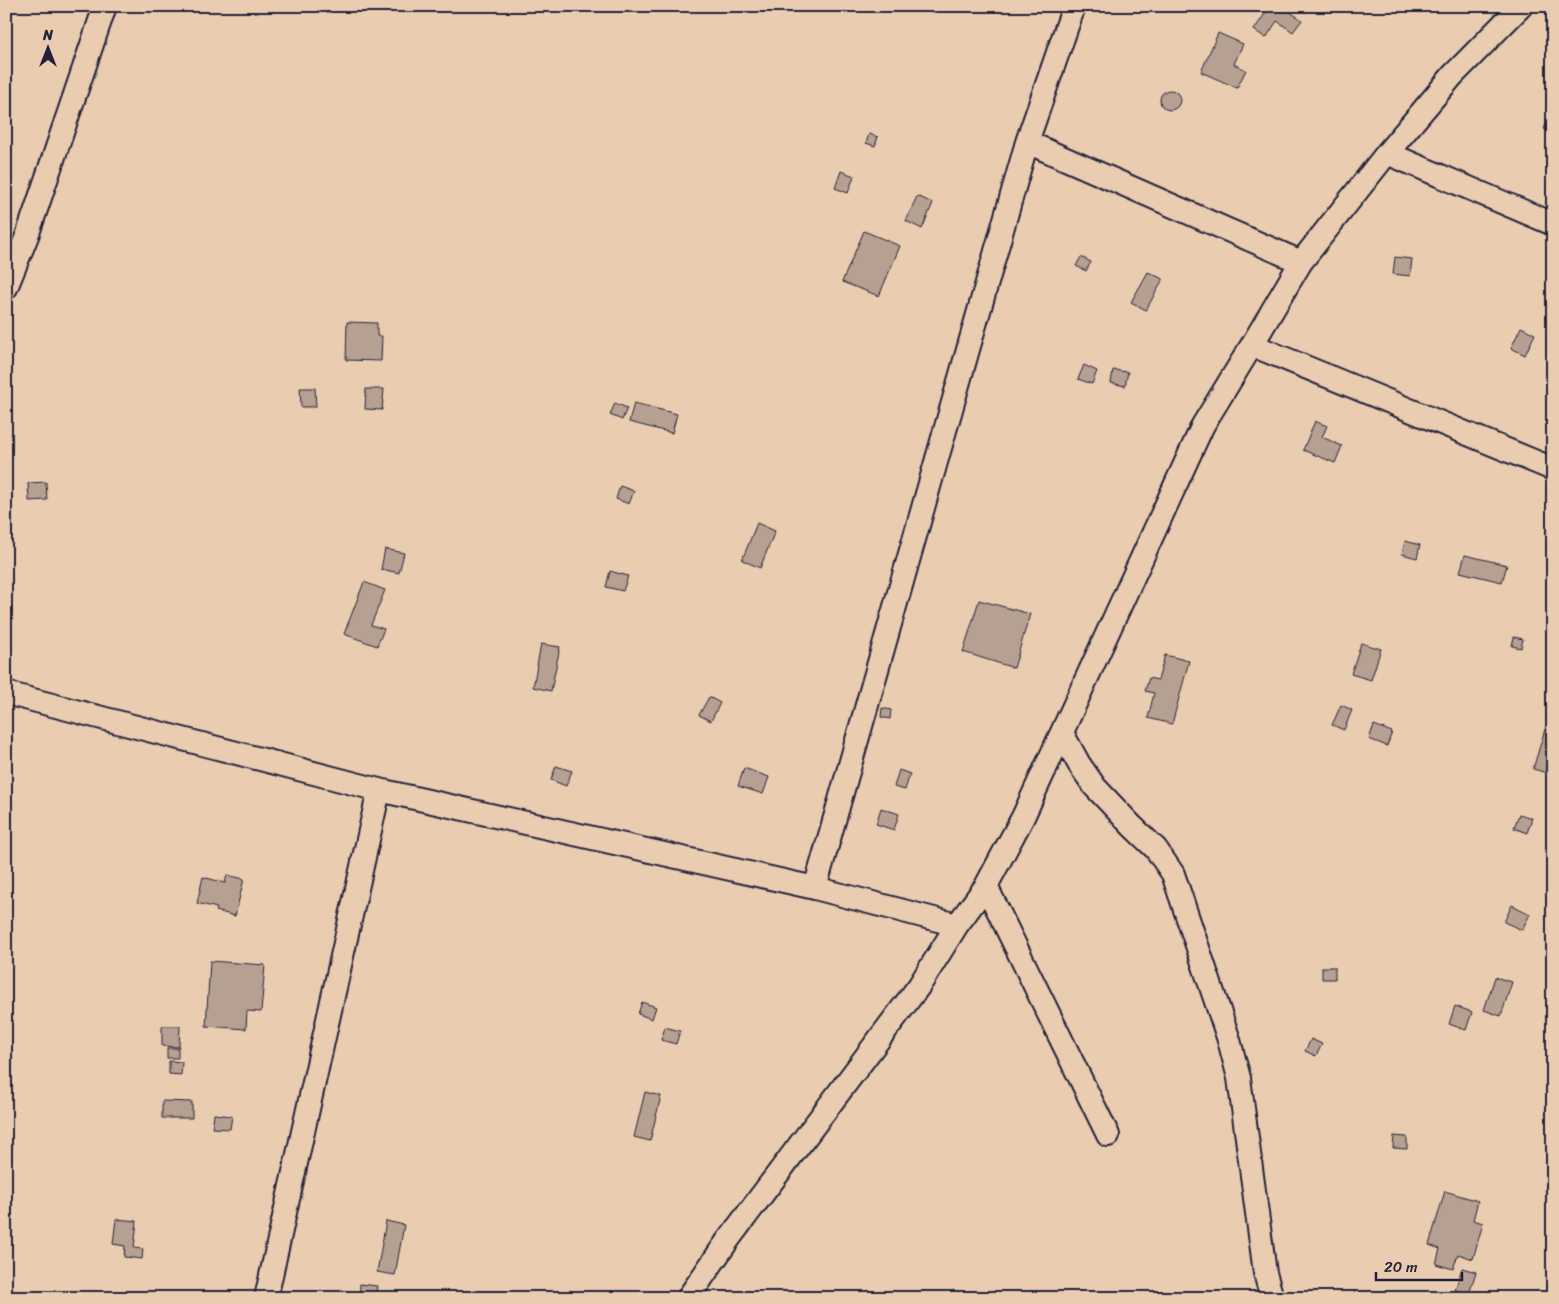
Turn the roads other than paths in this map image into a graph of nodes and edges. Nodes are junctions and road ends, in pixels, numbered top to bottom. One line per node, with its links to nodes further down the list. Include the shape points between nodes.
1 (105, 6): 8 (street, via 27,236)
2 (1074, 6): 4 (street)
3 (1521, 6): 5 (street, via 1452,76)
4 (1027, 142): 7 (street); 15 (street)
5 (1387, 153): 6 (street); 7 (street)
6 (1553, 224)
7 (1301, 262): 9 (street)
8 (6, 288)
9 (1252, 345): 10 (street); 12 (street, via 1203,425)
10 (1553, 469)
11 (6, 693): 13 (street)
12 (1062, 732): 14 (street, via 1023,817); 20 (street, via 1095,787 1156,849 1173,874 1239,1078 1263,1264)
13 (379, 790): 15 (street); 18 (street)
14 (986, 886): 16 (street); 17 (street)
15 (815, 888): 16 (street)
16 (957, 925): 19 (street, via 918,986)
17 (1108, 1135)
18 (266, 1298)
19 (688, 1298)
20 (1272, 1298)

